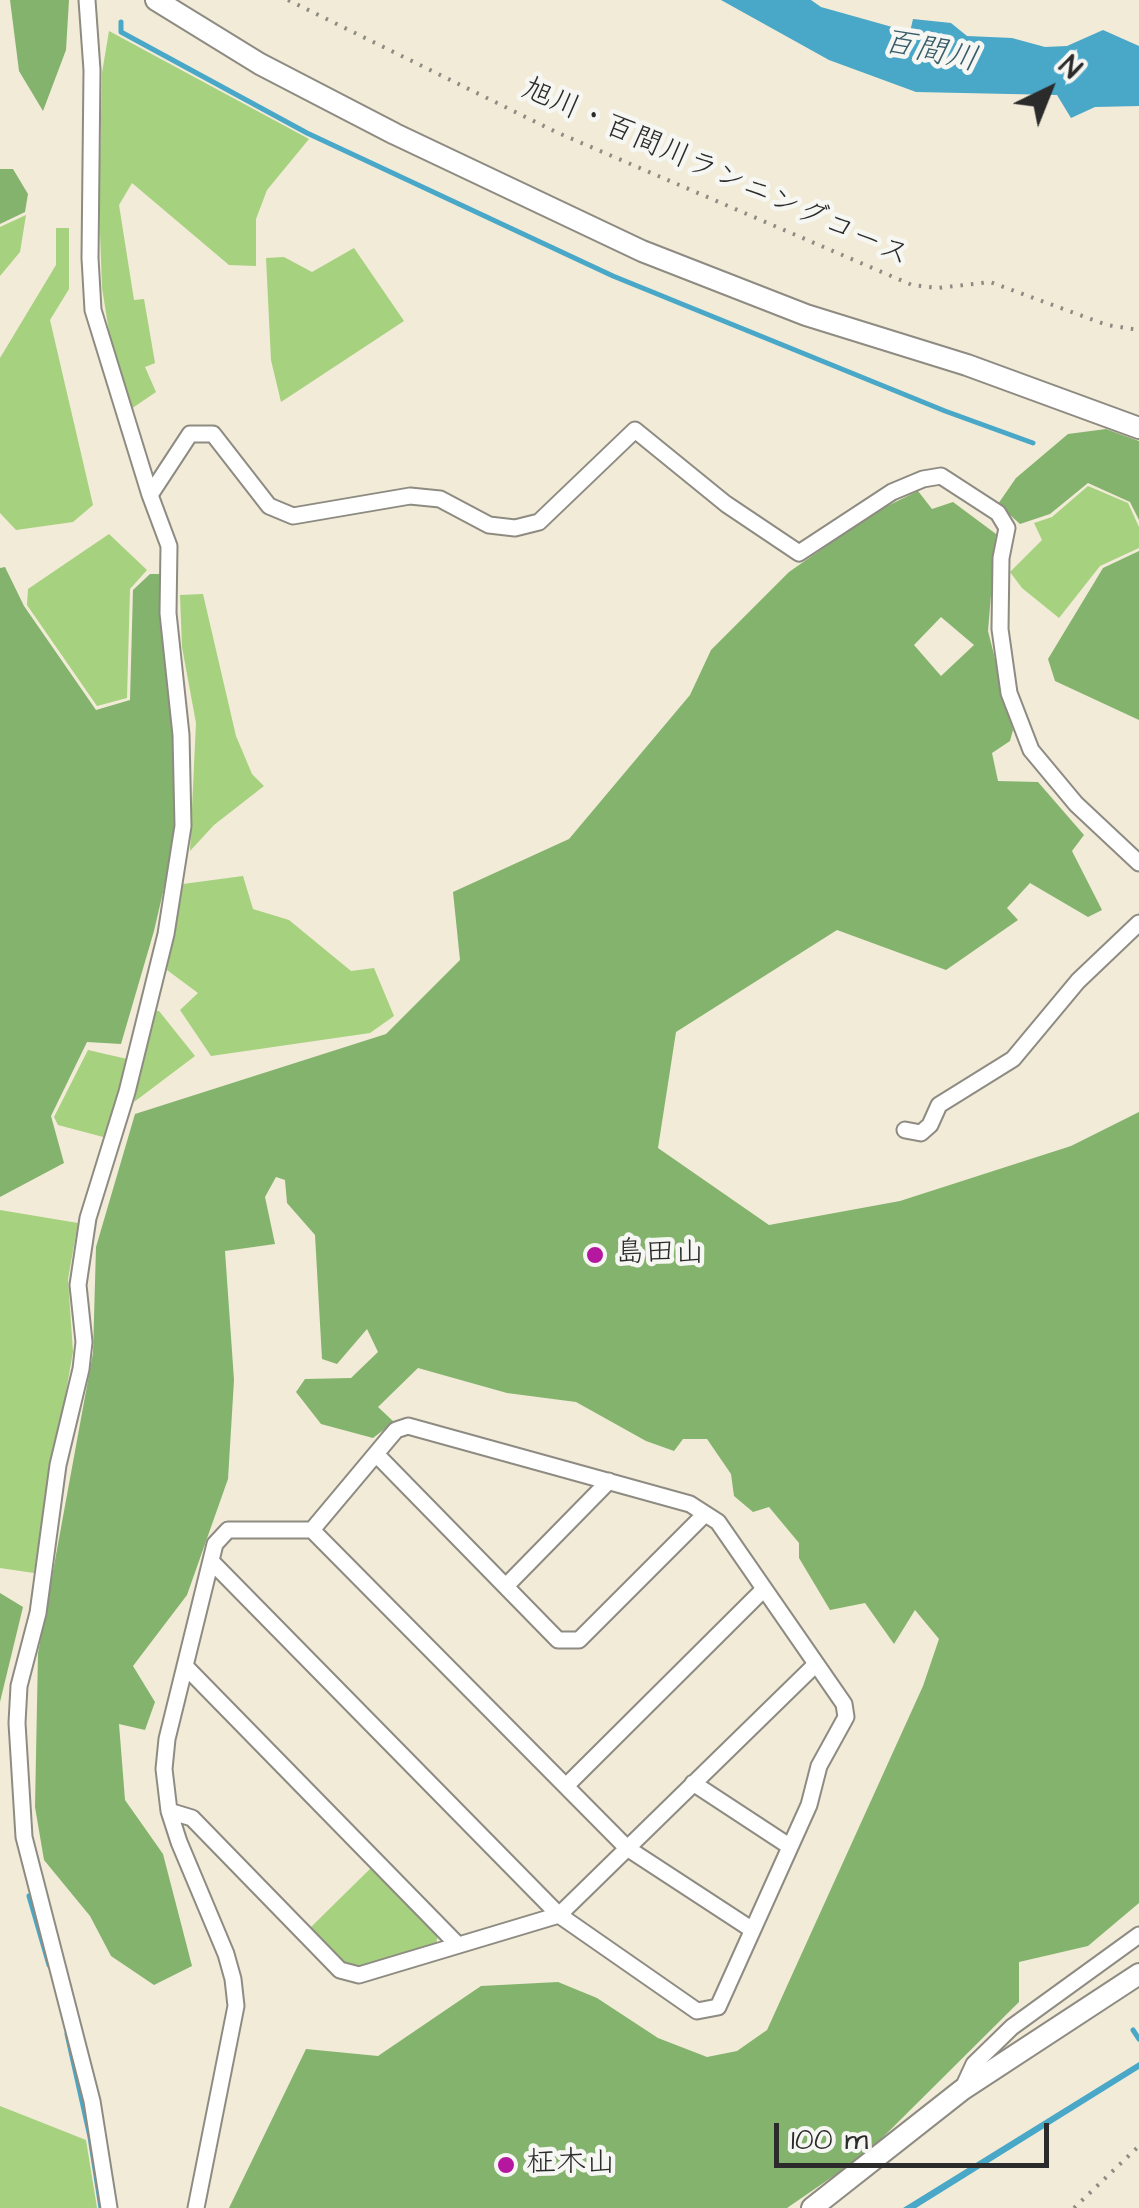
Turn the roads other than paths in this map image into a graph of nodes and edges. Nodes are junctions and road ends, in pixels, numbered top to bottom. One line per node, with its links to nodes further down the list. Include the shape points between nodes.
1 (88, 0): 4 (street, via 93,310)
2 (156, 0): 3 (street, via 260,64 642,251 806,315)
3 (1139, 428)
4 (150, 496): 5 (street, via 190,434 214,434 268,506 293,516 410,496 515,528 540,522 635,430 800,553 892,492 941,476 998,514 1007,528 1000,629 1009,693 1031,750); 28 (street, via 170,546 168,613 184,826 162,952 88,1218 78,1285 81,1369 58,1465 17,1723 24,1837 92,2101)
5 (1139, 863)
6 (1139, 923): 7 (street, via 1078,981 1013,1059 939,1104 921,1132)
7 (906, 1130)
8 (376, 1454): 9 (street, via 396,1430 420,1427); 11 (street); 13 (street)
9 (609, 1481): 10 (street); 13 (street)
10 (704, 1514): 13 (street, via 580,1640 558,1640); 14 (street, via 718,1522)
11 (312, 1530): 12 (street, via 228,1530); 18 (street)
12 (211, 1561): 16 (street); 22 (street)
13 (506, 1586)
14 (764, 1589): 15 (street); 18 (street)
15 (816, 1664): 17 (street); 20 (street, via 846,1717)
16 (185, 1666): 19 (street, via 167,1740); 25 (street)
17 (694, 1783): 20 (street); 21 (street)
18 (566, 1786): 21 (street)
19 (169, 1811): 25 (street, via 192,1818 340,1970 359,1975); 29 (street, via 226,1954 236,2006)
20 (789, 1846): 23 (street)
21 (627, 1848): 22 (street); 23 (street)
22 (559, 1914): 23 (street, via 697,2011 718,2007); 25 (street)
23 (751, 1928)
24 (1139, 1935): 27 (street, via 1012,2026 974,2064)
25 (458, 1945)
26 (1139, 1974): 27 (street)
27 (962, 2090): 30 (street)
28 (109, 2208)
29 (196, 2208)
30 (812, 2208)

